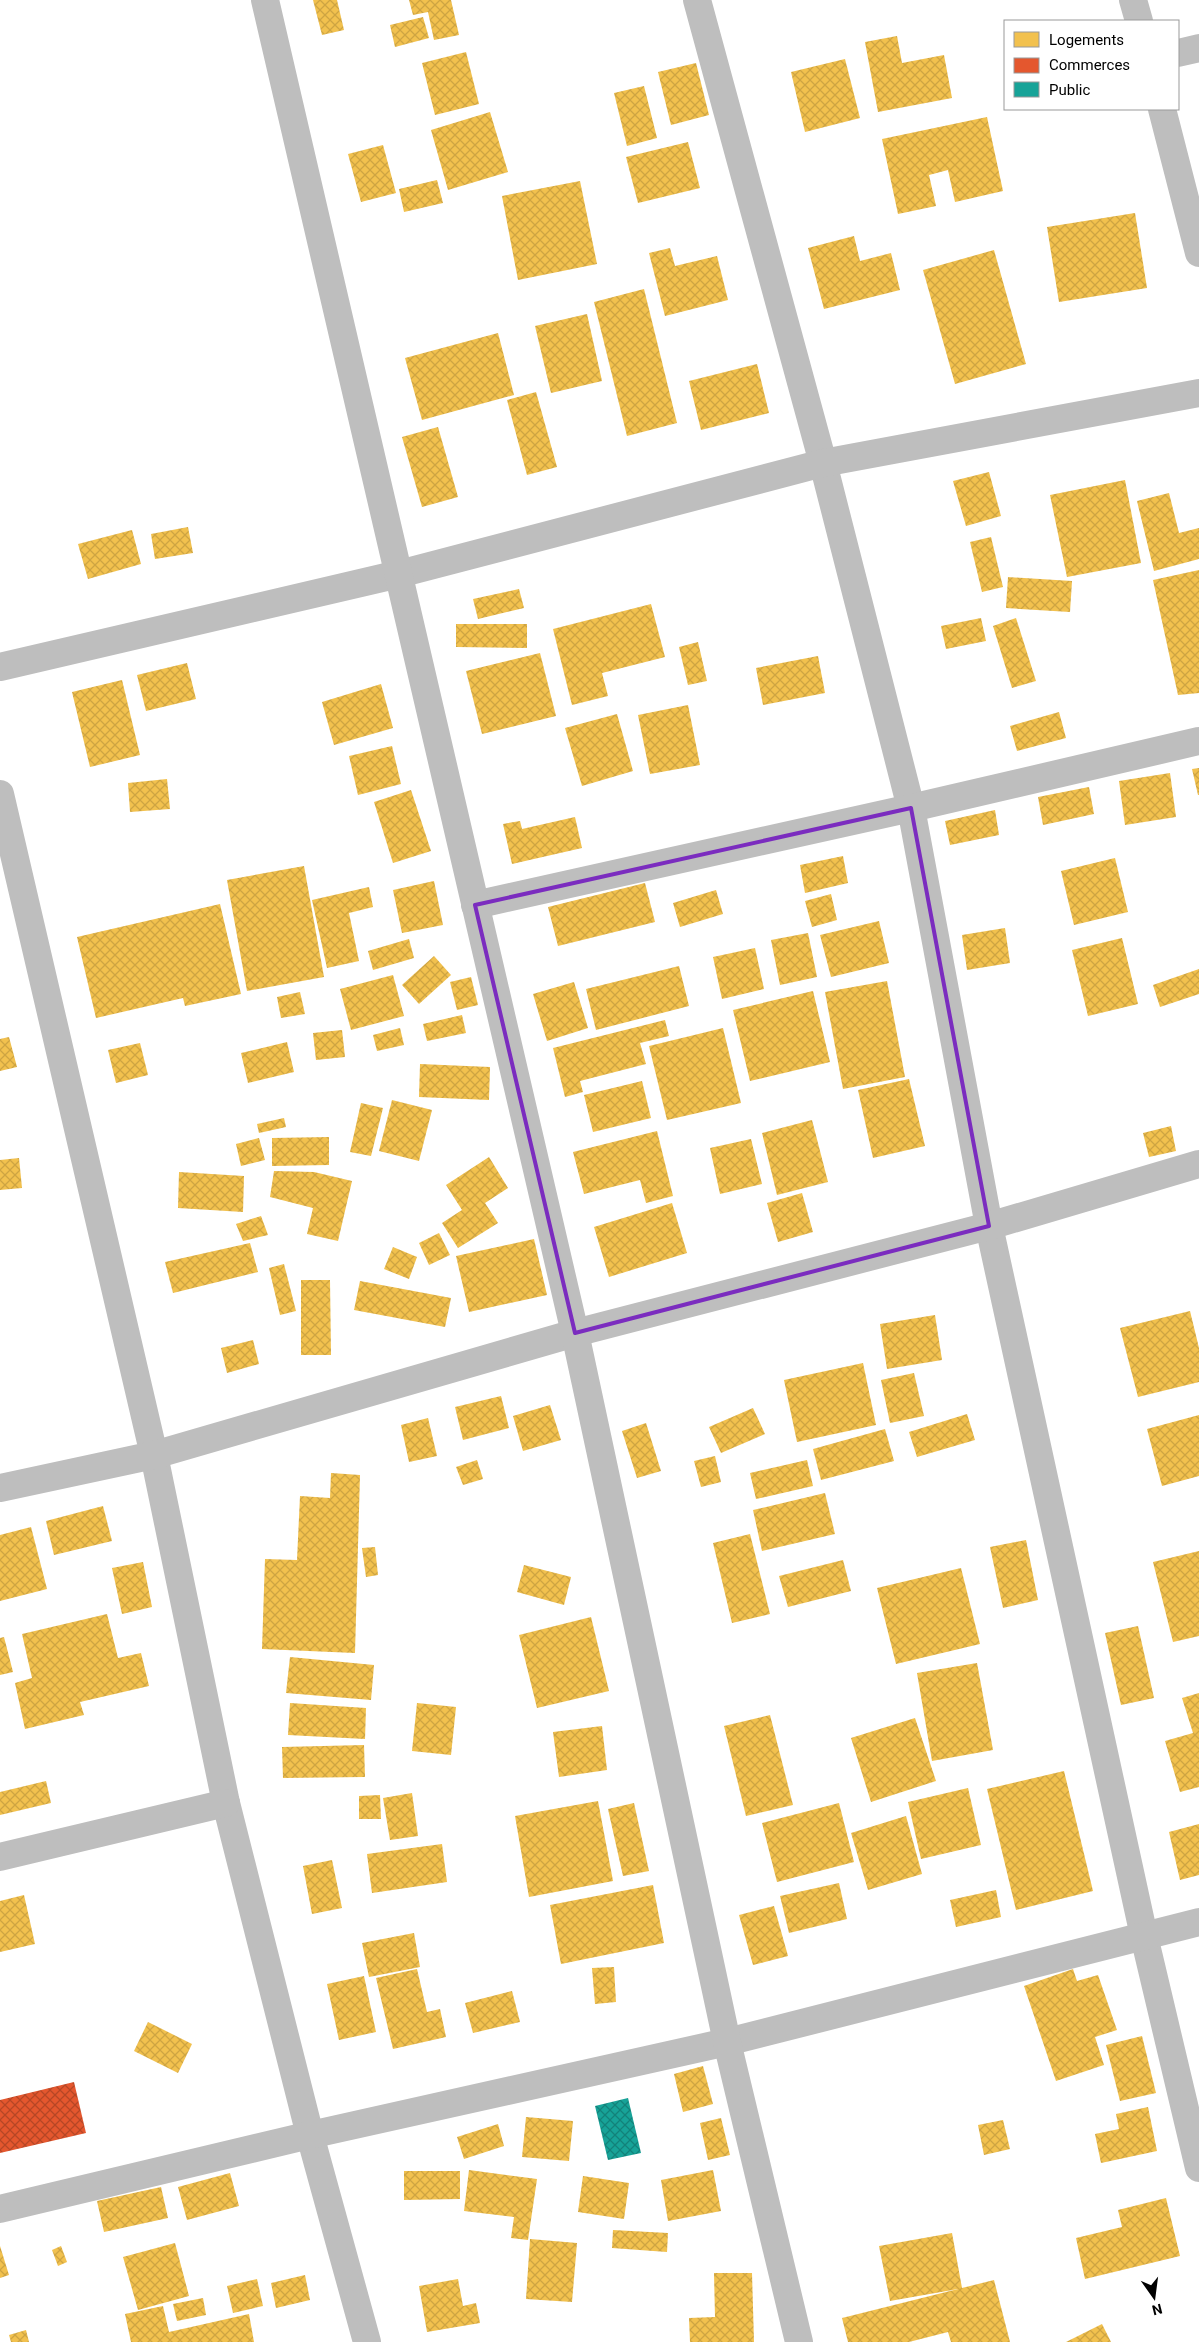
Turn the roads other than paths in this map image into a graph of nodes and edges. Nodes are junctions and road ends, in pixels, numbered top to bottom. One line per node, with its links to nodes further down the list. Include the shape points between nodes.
1 (265, 0): 11 (street)
2 (697, 0): 10 (street)
3 (1133, 0): 4 (street)
4 (1139, 20)
5 (1199, 48): 6 (street)
6 (1179, 53)
7 (1162, 110): 8 (street)
8 (1199, 253)
9 (1199, 392): 10 (street)
10 (823, 463): 11 (street); 15 (street)
11 (399, 574): 12 (street); 16 (street)
12 (0, 667)
13 (1199, 740): 15 (street)
14 (0, 794): 20 (street)
15 (910, 808): 16 (street); 18 (street)
16 (475, 905): 19 (street)
17 (1199, 1164): 18 (street)
18 (989, 1226): 19 (street); 25 (street)
19 (575, 1333): 20 (street); 26 (street)
20 (154, 1455): 21 (street); 22 (street)
21 (0, 1488)
22 (226, 1802): 23 (street); 27 (street)
23 (0, 1857)
24 (1199, 1922): 25 (street)
25 (1144, 1936): 26 (street); 28 (street)
26 (727, 2042): 27 (street); 31 (street)
27 (310, 2135): 29 (street); 30 (street)
28 (1199, 2168)
29 (0, 2209)
30 (368, 2342)
31 (800, 2342)

